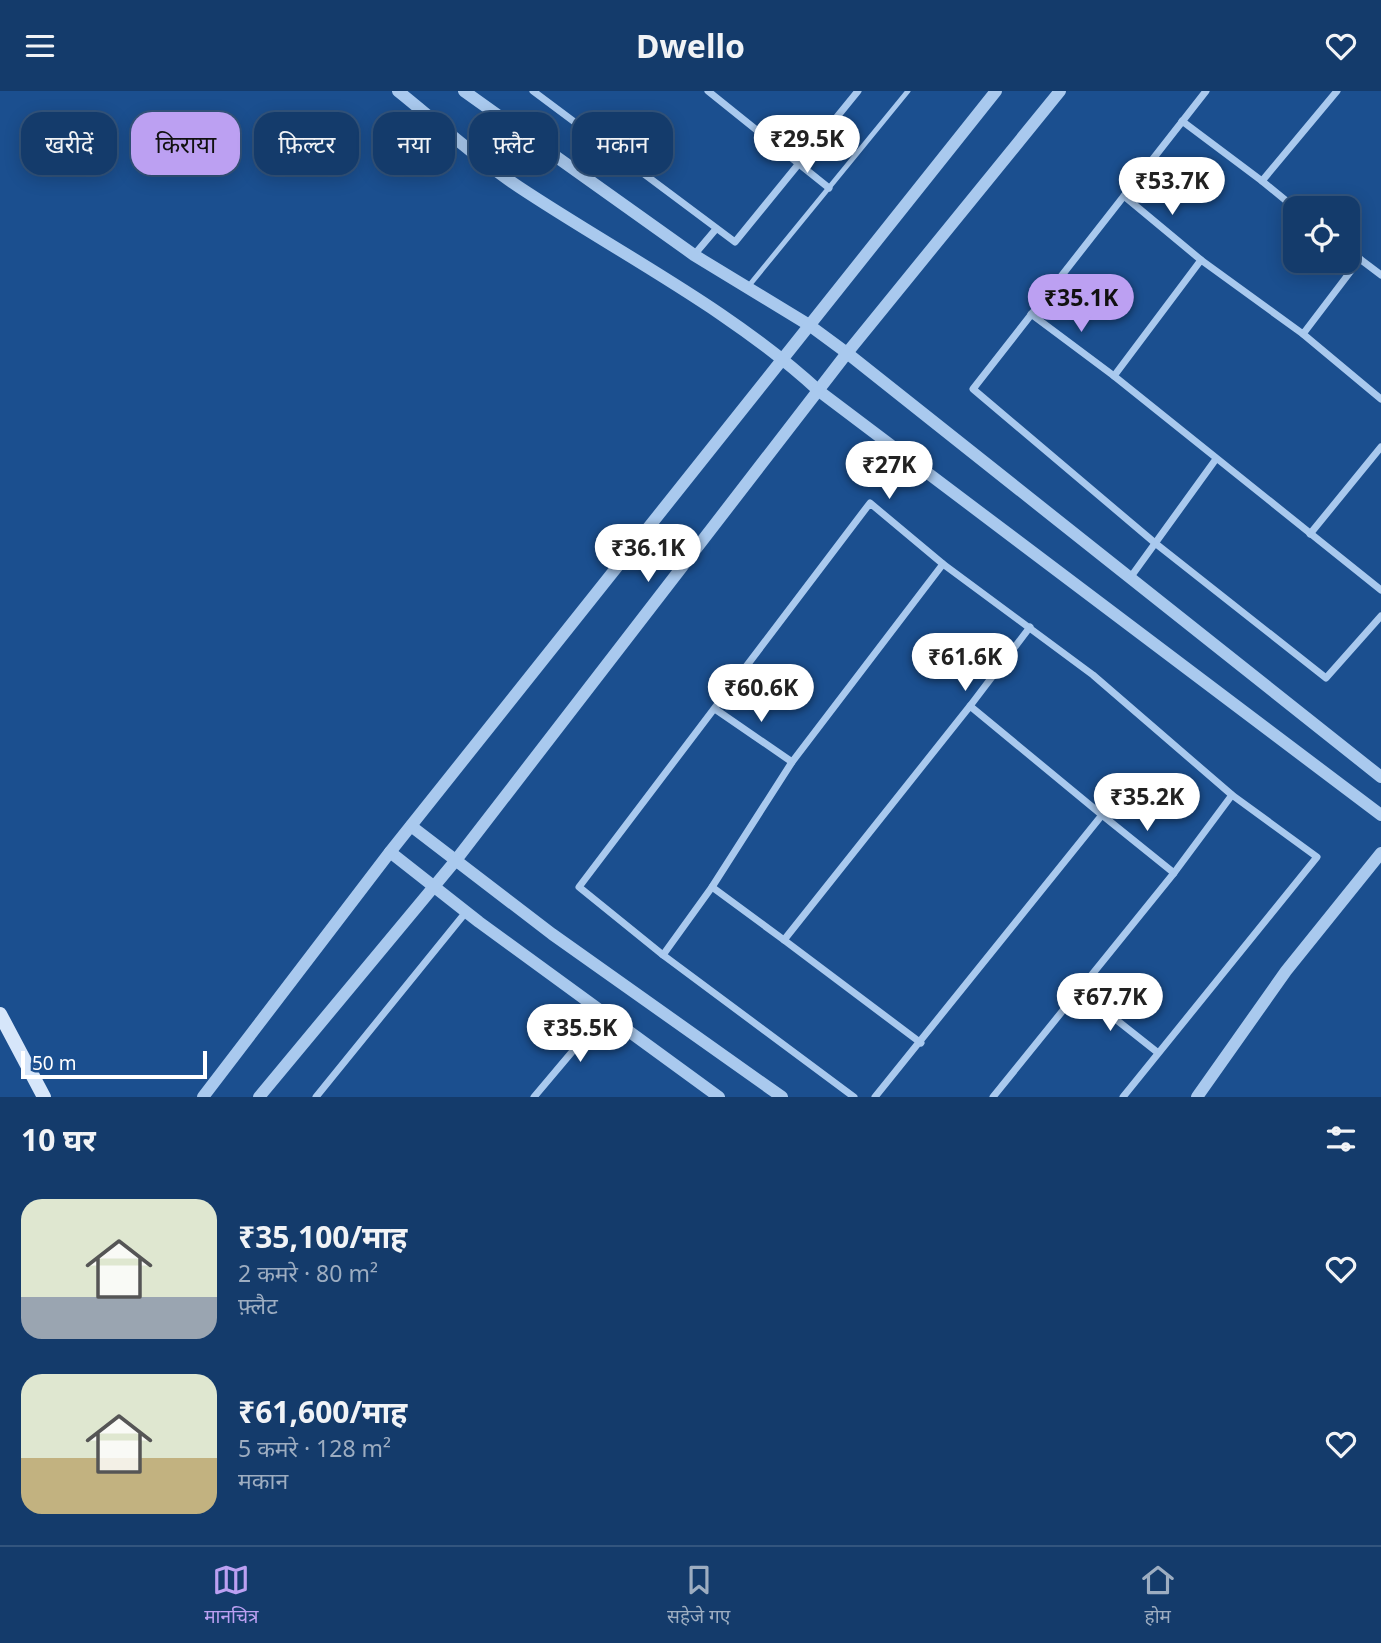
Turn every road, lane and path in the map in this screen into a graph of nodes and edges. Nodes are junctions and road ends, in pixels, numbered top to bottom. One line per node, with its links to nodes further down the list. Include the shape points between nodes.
1 (398, 91): 28 (street, via 517,186 652,269)
2 (464, 91): 18 (street)
3 (533, 91): 17 (street)
4 (708, 91): 12 (street)
5 (858, 91): 12 (street)
6 (908, 91): 14 (lane)
7 (996, 91): 25 (street)
8 (1060, 91): 27 (street)
9 (1206, 91): 11 (street)
10 (1337, 91): 13 (street)
11 (1182, 121): 13 (street); 15 (street)
12 (798, 165): 14 (street); 17 (street, via 735,242)
13 (1262, 181): 16 (street)
14 (829, 188): 23 (lane)
15 (1124, 196): 20 (street); 24 (street)
16 (1283, 198)
17 (716, 229): 18 (street)
18 (694, 255): 23 (street)
19 (1360, 259): 22 (street)
20 (1201, 260): 26 (street); 29 (street)
21 (1349, 273): 26 (street)
22 (1381, 275)
23 (747, 288): 25 (street)
24 (1031, 314): 29 (street); 35 (street, via 973,389)
25 (809, 325): 27 (street); 28 (street)
26 (1303, 334): 31 (street)
27 (847, 353): 30 (street); 37 (street)
28 (783, 358): 30 (street); 48 (street)
29 (1114, 376): 33 (street)
30 (819, 391): 47 (street); 51 (street)
31 (1381, 400)
32 (1381, 447): 34 (street)
33 (1216, 459): 34 (street); 35 (street)
34 (1310, 534): 38 (street)
35 (1155, 543): 37 (street); 39 (street, via 1326,678)
36 (943, 564): 40 (street); 42 (street, via 870,503); 43 (street)
37 (1130, 578): 44 (street)
38 (1381, 590)
39 (1381, 616)
40 (1030, 627): 41 (street); 45 (street)
41 (970, 706): 46 (street); 56 (street)
42 (715, 709): 43 (street); 57 (street, via 579,887)
43 (792, 762): 54 (street)
44 (1381, 777)
45 (1232, 795): 52 (street); 62 (street, via 1317,857)
46 (1102, 815): 52 (street); 61 (street)
47 (1381, 815)
48 (411, 826): 49 (street); 51 (street)
49 (390, 852): 53 (street); 64 (street)
50 (1381, 853): 74 (street, via 1286,971)
51 (456, 860): 53 (street); 69 (street, via 551,934)
52 (1174, 873): 58 (street)
53 (434, 886): 55 (street); 65 (street)
54 (712, 887): 56 (street); 57 (street)
55 (466, 912): 60 (street); 66 (street)
56 (784, 940): 61 (street)
57 (663, 955): 70 (street)
58 (1080, 991): 62 (street); 72 (street)
59 (0, 1014): 63 (main road)
60 (604, 1014): 67 (street); 68 (street)
61 (920, 1043): 71 (street)
62 (1157, 1052): 73 (street)
63 (44, 1097)
64 (203, 1097)
65 (259, 1097)
66 (316, 1097)
67 (534, 1097)
68 (719, 1097)
69 (782, 1097)
70 (854, 1097)
71 (875, 1097)
72 (993, 1097)
73 (1123, 1097)
74 (1197, 1097)

